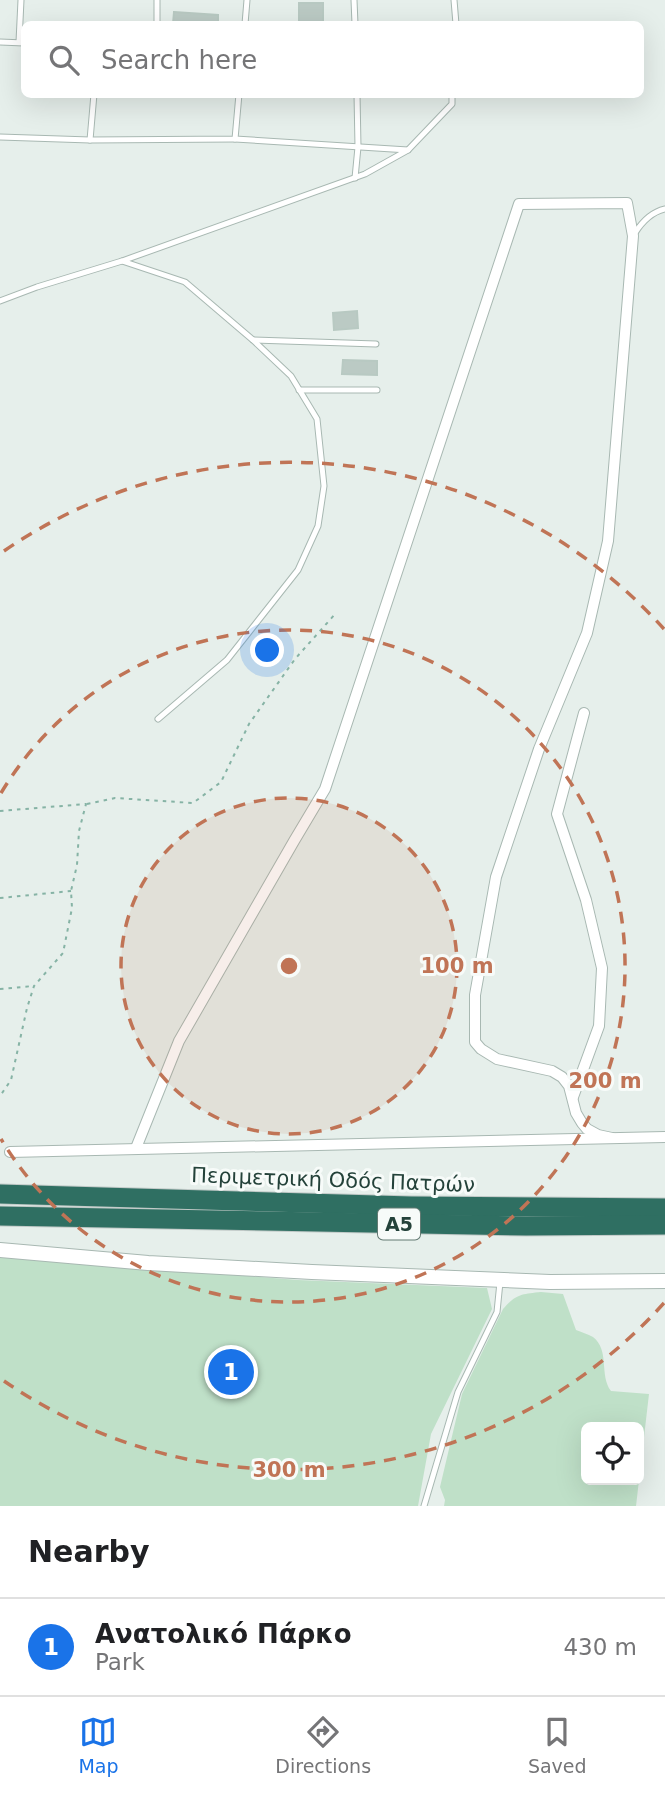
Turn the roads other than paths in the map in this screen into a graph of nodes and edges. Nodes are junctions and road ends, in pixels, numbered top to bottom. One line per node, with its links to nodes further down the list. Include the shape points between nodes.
1 (21, 0): 6 (lane)
2 (158, 0): 7 (lane)
3 (247, 0): 8 (lane)
4 (354, 0): 9 (lane)
5 (454, 0): 10 (lane)
6 (21, 21)
7 (157, 21)
8 (245, 21)
9 (355, 21)
10 (456, 21)
11 (0, 42): 12 (lane)
12 (21, 43)
13 (94, 98): 19 (lane)
14 (239, 98): 18 (lane)
15 (357, 98): 20 (lane)
16 (452, 98): 21 (lane, via 452,104)
17 (0, 136): 19 (lane)
18 (235, 139): 19 (lane); 20 (lane)
19 (90, 140)
20 (358, 147): 21 (lane); 22 (lane)
21 (408, 150): 22 (lane)
22 (355, 178): 25 (lane)
23 (665, 209): 24 (lane, via 642,223)
24 (633, 236): 33 (street, via 608,541 587,633 539,749 496,877 475,995 475,1042 481,1049 497,1059 552,1071 562,1077); 36 (street, via 627,203 519,204 326,789 179,1041)
25 (122, 261): 26 (lane); 27 (lane, via 185,282)
26 (0, 301)
27 (253, 340): 28 (lane); 29 (lane, via 291,376)
28 (376, 344)
29 (299, 390): 30 (lane); 32 (lane, via 317,419 324,486 318,526 298,570 227,660)
30 (377, 390)
31 (584, 713): 33 (street, via 557,814 586,900 602,968 599,1026)
32 (158, 719)
33 (573, 1097): 34 (street, via 576,1113 587,1129)
34 (612, 1138): 35 (street); 36 (street)
35 (665, 1138)
36 (136, 1149): 37 (street)
37 (10, 1152)
38 (0, 1194): 39 (highway, Περιμετρική Οδός Πατρών / Α5)
39 (665, 1208)
40 (0, 1216): 41 (highway, Περιμετρική Οδός Πατρών / Α5)
41 (665, 1225)
42 (0, 1250): 43 (street, via 182,1265)
43 (501, 1281): 44 (street); 45 (lane, via 497,1312 458,1392)
44 (665, 1281)
45 (424, 1506)

